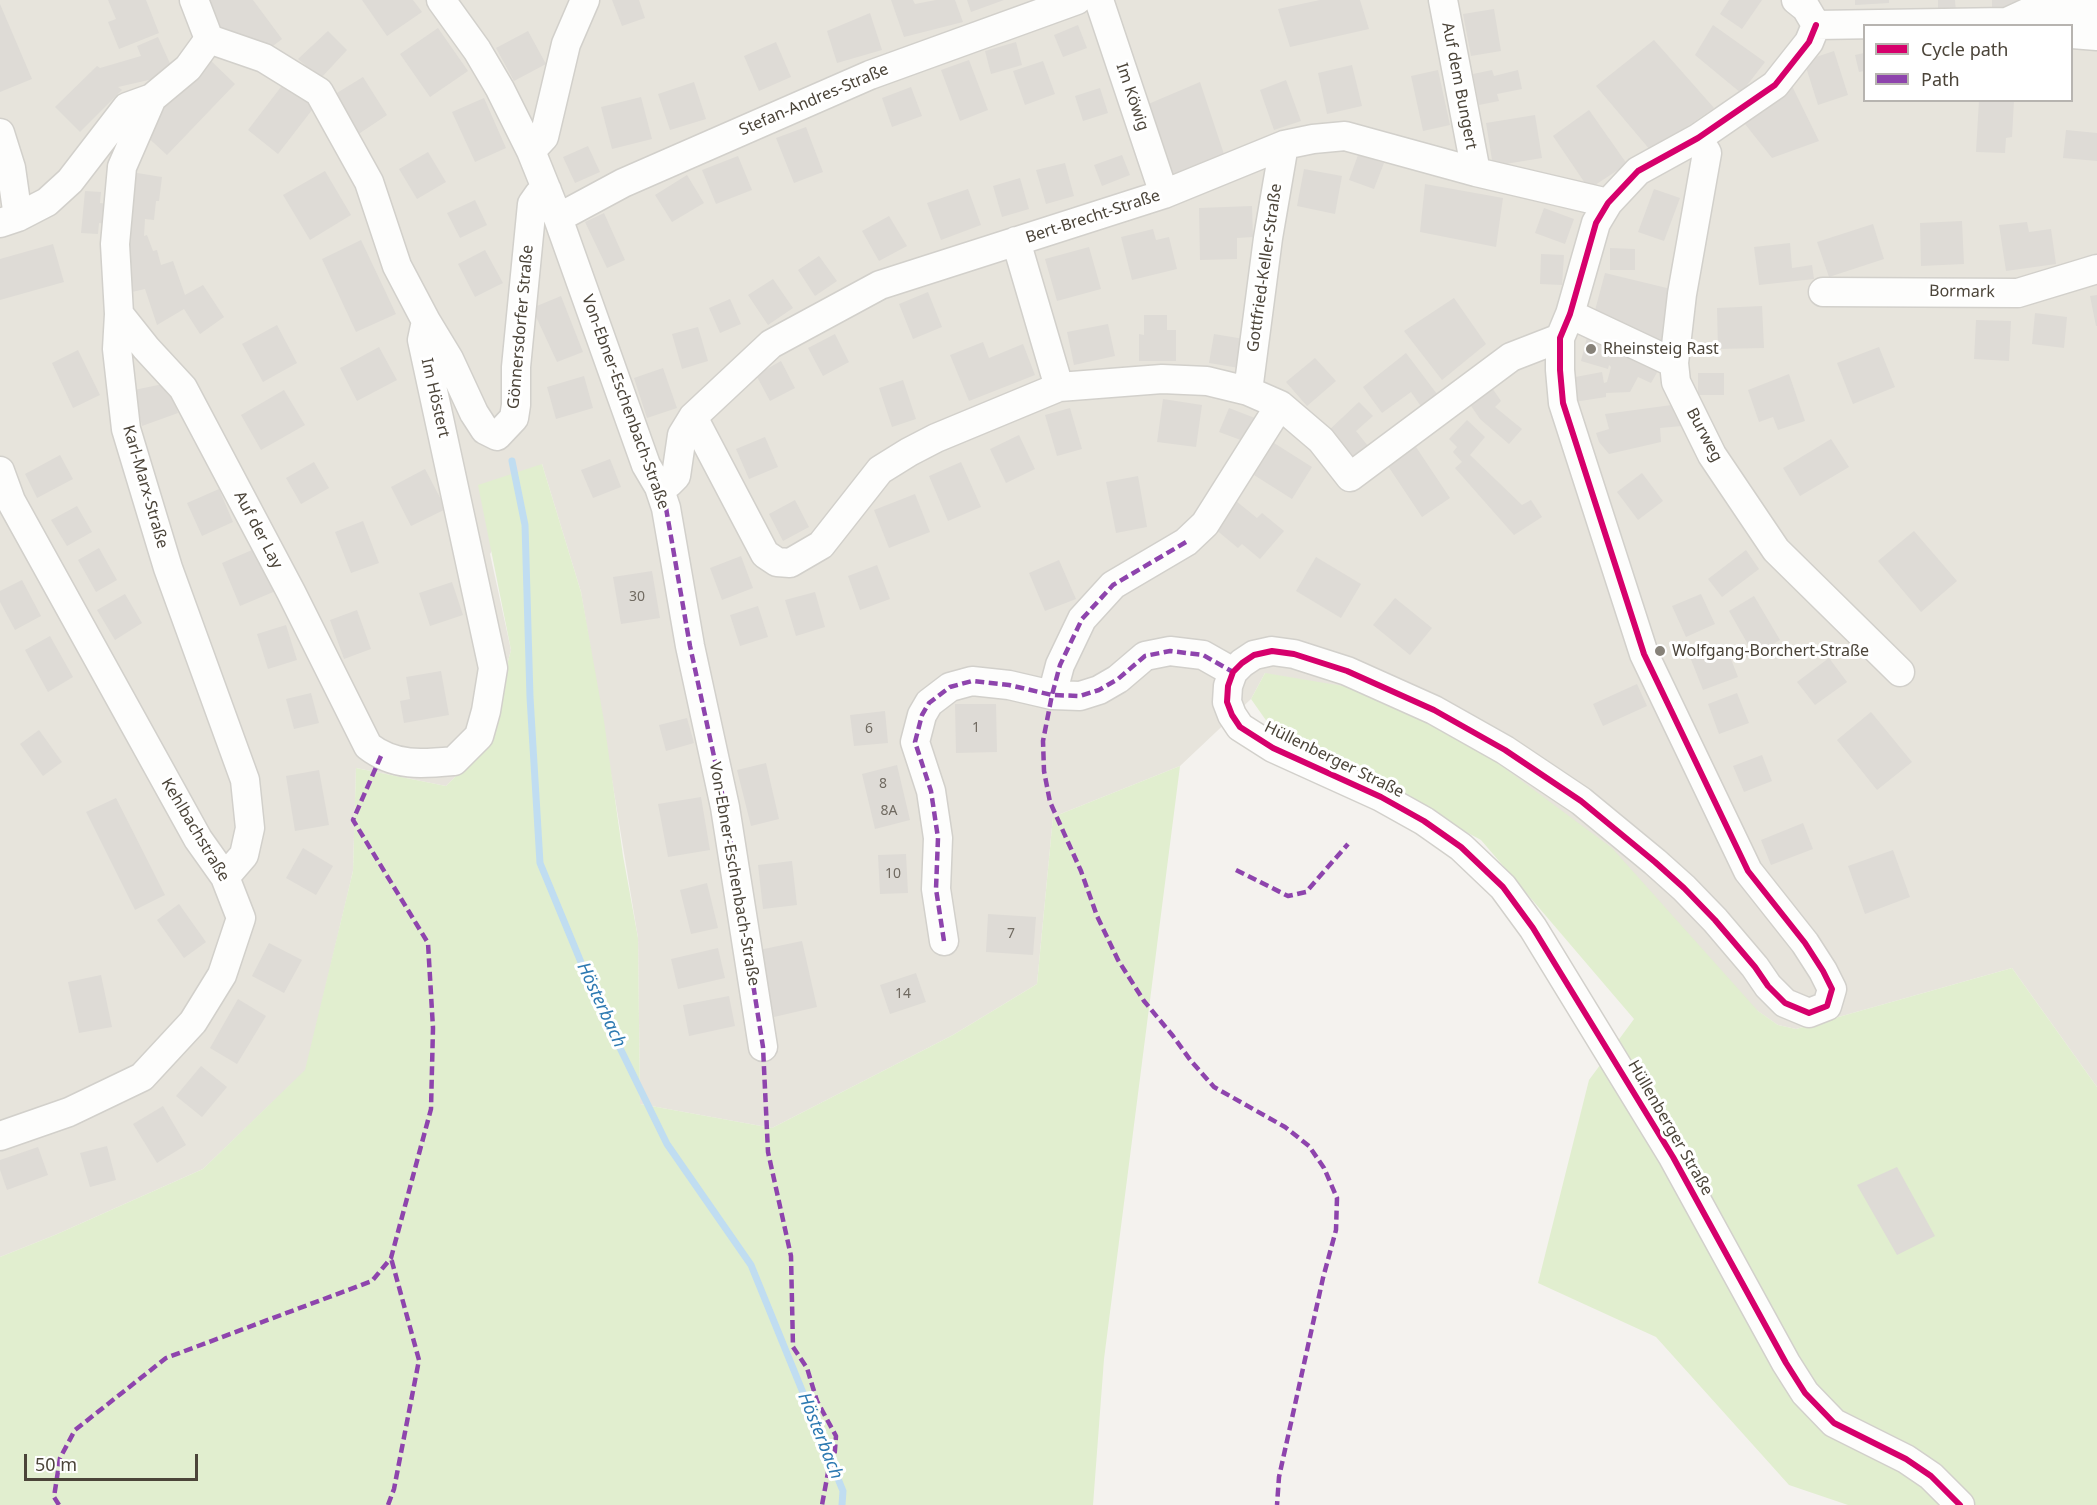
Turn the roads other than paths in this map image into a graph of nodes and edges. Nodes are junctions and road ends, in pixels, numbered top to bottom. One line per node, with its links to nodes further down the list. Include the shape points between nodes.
1 (194, 0): 14 (street)
2 (441, 0): 19 (street, Von-Ebner-Eschenbach-Straße, via 477,50)
3 (585, 0): 19 (street, via 566,44 544,136)
4 (1077, 0): 24 (street, Stefan-Andres-Straße, via 870,75 623,183)
5 (1099, 0): 22 (street, Im Köwig)
6 (1443, 0): 20 (street, Auf dem Bungert)
7 (1796, 0): 10 (street)
8 (2097, 11): 9 (street, via 2032,10)
9 (2016, 24)
10 (1816, 25): 11 (street); 17 (street, via 1809,42 1775,85)
11 (1863, 25)
12 (2073, 34): 13 (street)
13 (2097, 36)
14 (209, 39): 15 (street, Karl-Marx-Straße, via 188,68); 30 (street, via 264,58 319,92 369,182 397,266)
15 (152, 98): 25 (street, via 127,108 70,181 47,202); 29 (street, Karl-Marx-Straße, via 122,167 115,244)
16 (0, 133): 25 (street, via 11,168)
17 (1698, 138): 23 (street, via 1638,171); 32 (street, Burweg, via 1707,153)
18 (1284, 145): 20 (street, Bert-Brecht-Straße, via 1345,136); 22 (street, Bert-Brecht-Straße); 34 (street, Gottfried-Keller-Straße)
19 (531, 151): 21 (street, Von-Ebner-Eschenbach-Straße)
20 (1476, 172): 23 (street, Bert-Brecht-Straße)
21 (548, 190): 24 (street, Von-Ebner-Eschenbach-Straße); 30 (street, Gönnersdorfer Straße, via 538,194 532,204 514,418 496,436 485,430 474,413)
22 (1164, 194): 26 (street, Bert-Brecht-Straße)
23 (1608, 203): 31 (street, via 1596,223)
24 (558, 218): 38 (street, Von-Ebner-Eschenbach-Straße, via 646,465)
25 (9, 220)
26 (1016, 241): 33 (street); 36 (street, Bert-Brecht-Straße, via 880,285 781,338)
27 (2097, 269): 28 (street, Bormark, via 2018,293)
28 (1823, 292)
29 (119, 314): 42 (street, Auf der Lay, via 183,388 368,746); 43 (street, Karl-Marx-Straße, via 117,349 126,429 168,568 245,780 250,828 244,855)
30 (426, 321): 42 (street, Im Höstert, via 422,340 493,668 479,736 454,761 415,764)
31 (1565, 326): 32 (street); 35 (street, via 1511,357 1350,477 1321,440); 39 (street, via 1560,370 1563,403 1644,654 1748,871 1824,971 1832,989 1827,1006 1809,1013 1785,1003 1684,888 1581,801 1505,750 1434,710 1347,671 1294,654 1272,651 1254,655)
32 (1674, 363): 40 (street, Burweg, via 1676,382 1713,455 1776,550)
33 (1059, 387): 34 (street, via 1162,379 1207,381); 36 (street, via 936,438 880,470 821,545 790,563 777,562 765,554)
34 (1248, 391): 35 (street)
35 (1280, 405): 41 (street, via 1205,524 1186,542 1113,585 1082,620 1060,665)
36 (693, 417): 38 (street, Bert-Brecht-Straße, via 682,435 676,476)
37 (0, 471): 43 (street, Kehlbachstraße, via 11,501 122,704 198,839)
38 (659, 487): 45 (street, Von-Ebner-Eschenbach-Straße, via 725,807)
39 (1233, 672): 41 (street, via 1203,655 1170,651 1145,657 1099,690 1080,696); 47 (street, Hüllenberger Straße, via 1227,702 1240,727 1273,748 1424,821 1461,847 1503,887 1533,928 1673,1157 1805,1394 1834,1423 1906,1459 1931,1476)
40 (1900, 672)
41 (1052, 695): 44 (street, via 972,681 950,687 929,703 922,715 915,742 931,791 938,838 936,889)
42 (381, 756)
43 (225, 877): 46 (street, Kehlbachstraße, via 241,918 222,975 193,1022 142,1077 69,1112)
44 (944, 940)
45 (762, 1047)
46 (0, 1136)
47 (1960, 1505)

